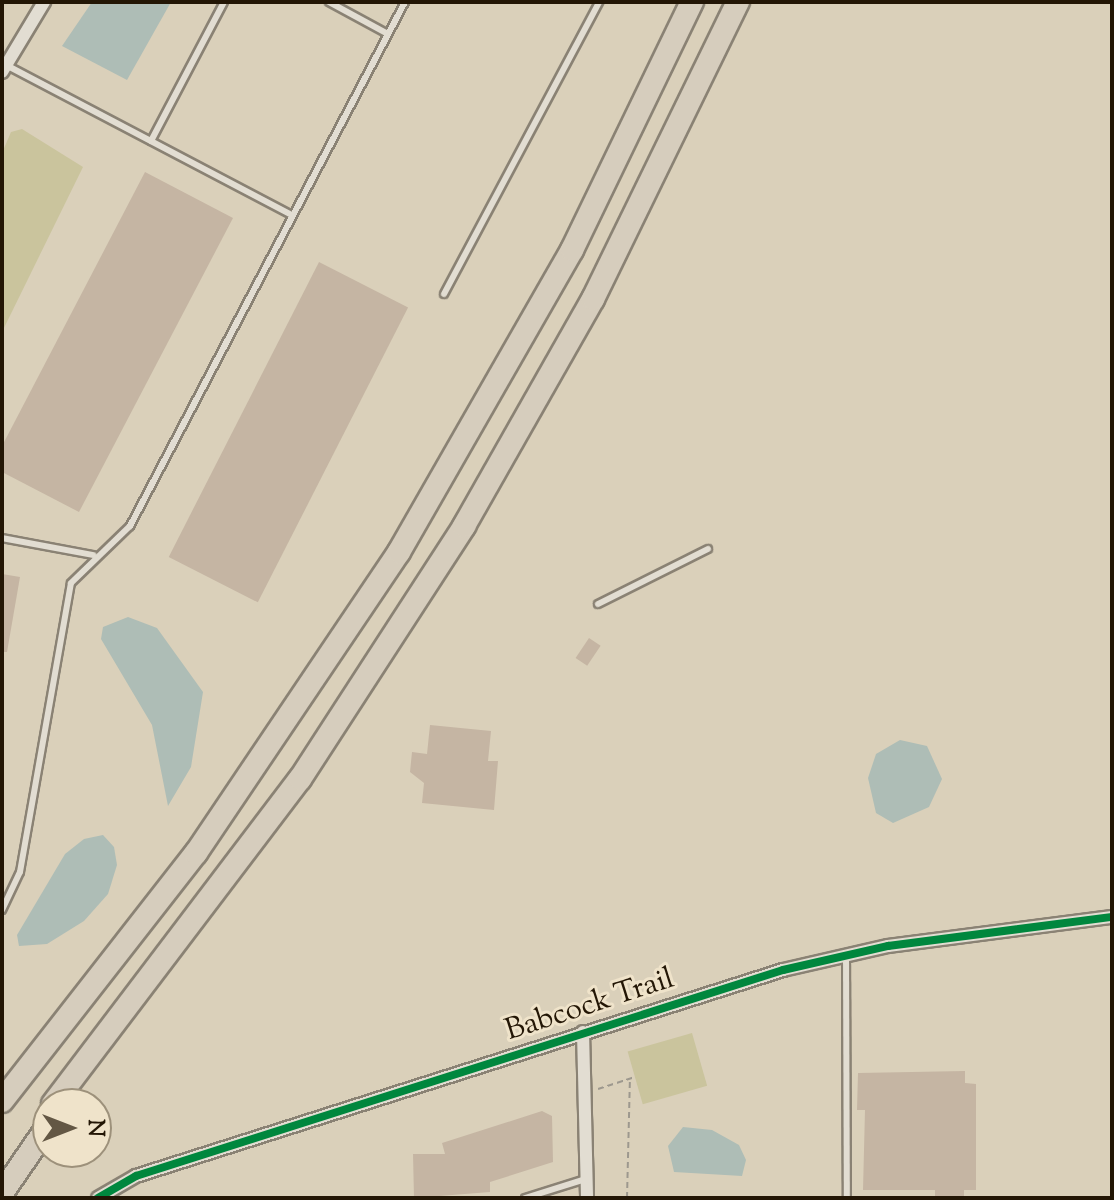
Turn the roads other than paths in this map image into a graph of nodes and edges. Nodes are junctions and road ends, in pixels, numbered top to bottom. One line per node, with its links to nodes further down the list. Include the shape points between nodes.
1 (44, 2): 9 (street)
2 (224, 2): 10 (lane)
3 (329, 2): 8 (lane)
4 (405, 2): 8 (lane)
5 (599, 2): 12 (lane)
6 (692, 2): 20 (highway, via 572,250 399,552 262,761)
7 (738, 2): 21 (highway, via 593,299 464,526 309,766)
8 (388, 34): 11 (lane)
9 (4, 69): 10 (lane)
10 (151, 141): 11 (lane)
11 (292, 215): 15 (lane, via 130,526)
12 (444, 294)
13 (2, 538): 15 (lane)
14 (708, 549): 16 (lane)
15 (93, 555): 17 (lane, via 65,597 20,872)
16 (598, 604)
17 (2, 910)
18 (1112, 917): 19 (street, Babcock Trail)
19 (846, 954): 22 (street, Babcock Trail); 35 (lane)
20 (101, 978): 23 (highway); 26 (highway)
21 (132, 1005): 24 (highway); 25 (highway)
22 (583, 1032): 30 (street); 32 (street, Babcock Trail, via 136,1176)
23 (2, 1086)
24 (66, 1088)
25 (74, 1088)
26 (2, 1101)
27 (32, 1130): 29 (highway)
28 (32, 1149): 31 (highway)
29 (2, 1167)
30 (586, 1179): 33 (lane); 34 (street)
31 (2, 1193)
32 (98, 1198)
33 (525, 1198)
34 (587, 1198)
35 (847, 1198)

